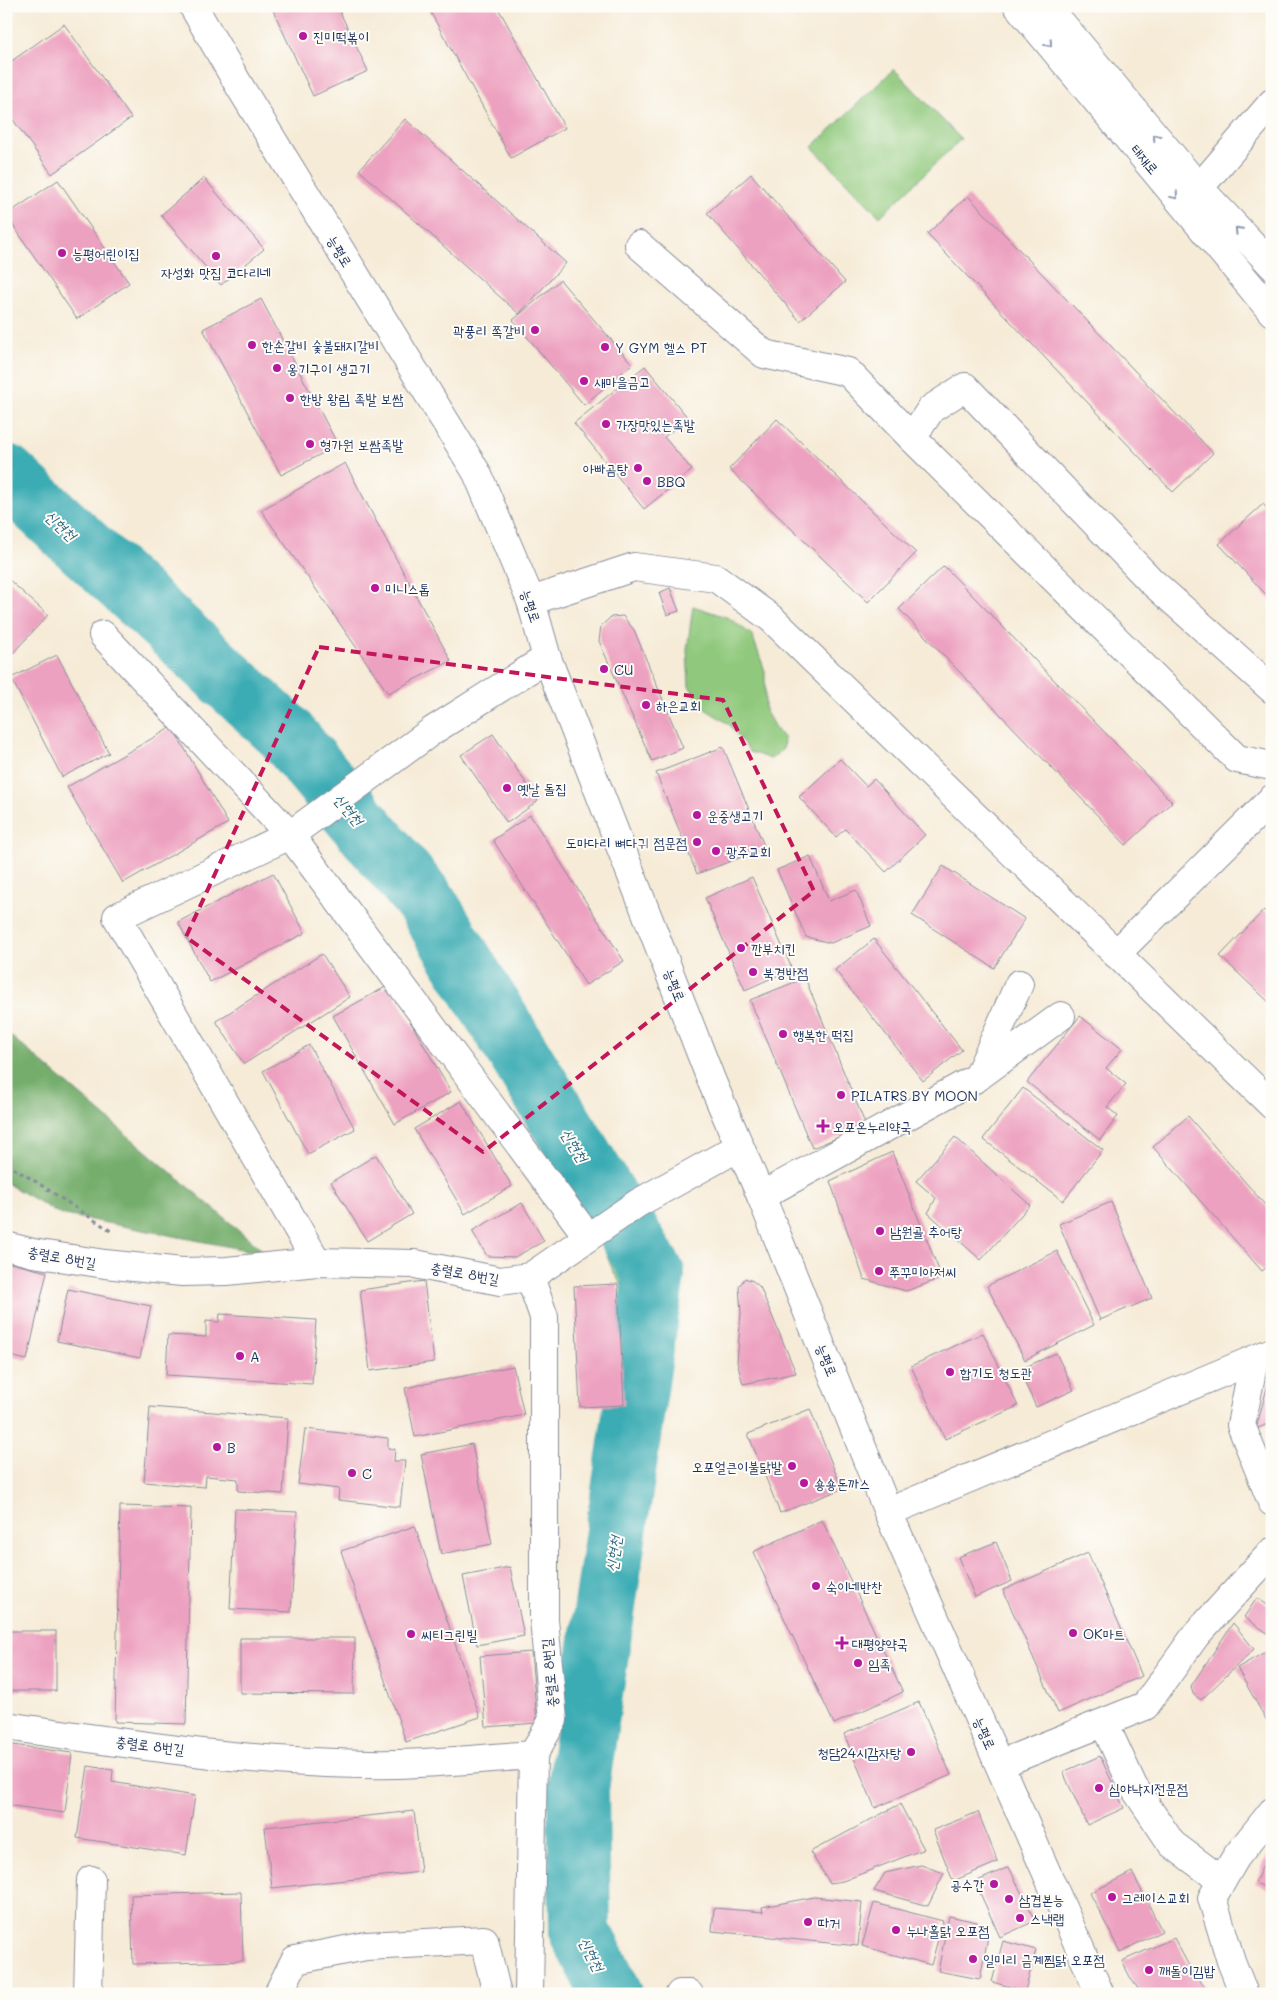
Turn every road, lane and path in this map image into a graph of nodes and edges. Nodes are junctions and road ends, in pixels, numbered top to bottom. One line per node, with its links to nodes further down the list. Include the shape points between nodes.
1 (193, 6): 10 (main road, 능평로, via 477,473)
2 (1018, 6): 8 (main road, 태재로, one-way to 8)
3 (1047, 6): 5 (main road, 태재로, one-way to 3)
4 (1272, 103): 5 (main road)
5 (1199, 188): 7 (main road, 태재로, one-way to 5)
6 (639, 245): 9 (main road, via 764,354 848,372)
7 (1272, 265)
8 (1272, 312)
9 (912, 438): 13 (main road, via 932,409 964,387 1151,581); 14 (main road, via 1237,759)
10 (531, 601): 12 (main road, 능평로); 17 (main road, via 634,567 716,578 772,619)
11 (103, 635): 16 (main road)
12 (547, 658): 16 (main road, via 432,731); 22 (main road, 능평로)
13 (1272, 689)
14 (1272, 766)
15 (1272, 799): 17 (main road)
16 (299, 828): 25 (main road); 28 (main road, via 117,918)
17 (1116, 954): 21 (main road)
18 (1019, 984): 20 (main road)
19 (1061, 1016): 20 (main road)
20 (978, 1077): 24 (main road)
21 (1272, 1105)
22 (739, 1146): 24 (main road, 능평로); 25 (main road, via 638,1203)
23 (6, 1164): 26 (path)
24 (761, 1196): 32 (main road, 능평로)
25 (594, 1233): 29 (main road)
26 (118, 1236)
27 (6, 1246): 28 (main road, 충렬로 8번길, via 87,1262 182,1272)
28 (317, 1262): 29 (main road, 충렬로 8번길, via 414,1264 500,1280)
29 (530, 1277): 36 (main road, 충렬로 8번길, via 544,1317 544,1619 553,1720)
30 (1263, 1356): 31 (main road, via 1241,1425); 32 (main road)
31 (1272, 1502)
32 (888, 1512): 37 (main road, 능평로)
33 (1272, 1552): 34 (main road, via 1196,1635 1145,1706)
34 (1104, 1723): 37 (main road); 40 (main road, via 1133,1786 1172,1844)
35 (6, 1726): 36 (main road, 충렬로 8번길, via 306,1762 398,1764)
36 (533, 1755): 45 (main road, 충렬로 8번길)
37 (1000, 1764): 48 (main road, 능평로)
38 (1272, 1812): 40 (main road, via 1236,1857)
39 (91, 1880): 42 (main road)
40 (1222, 1881): 49 (main road, via 1212,1898)
41 (685, 1993): 46 (main road); 47 (main road)
42 (88, 1994)
43 (278, 1994): 44 (main road, via 295,1960 366,1946 484,1940)
44 (497, 1994)
45 (529, 1994)
46 (680, 1994)
47 (689, 1994)
48 (1100, 1994)
49 (1244, 1994)

